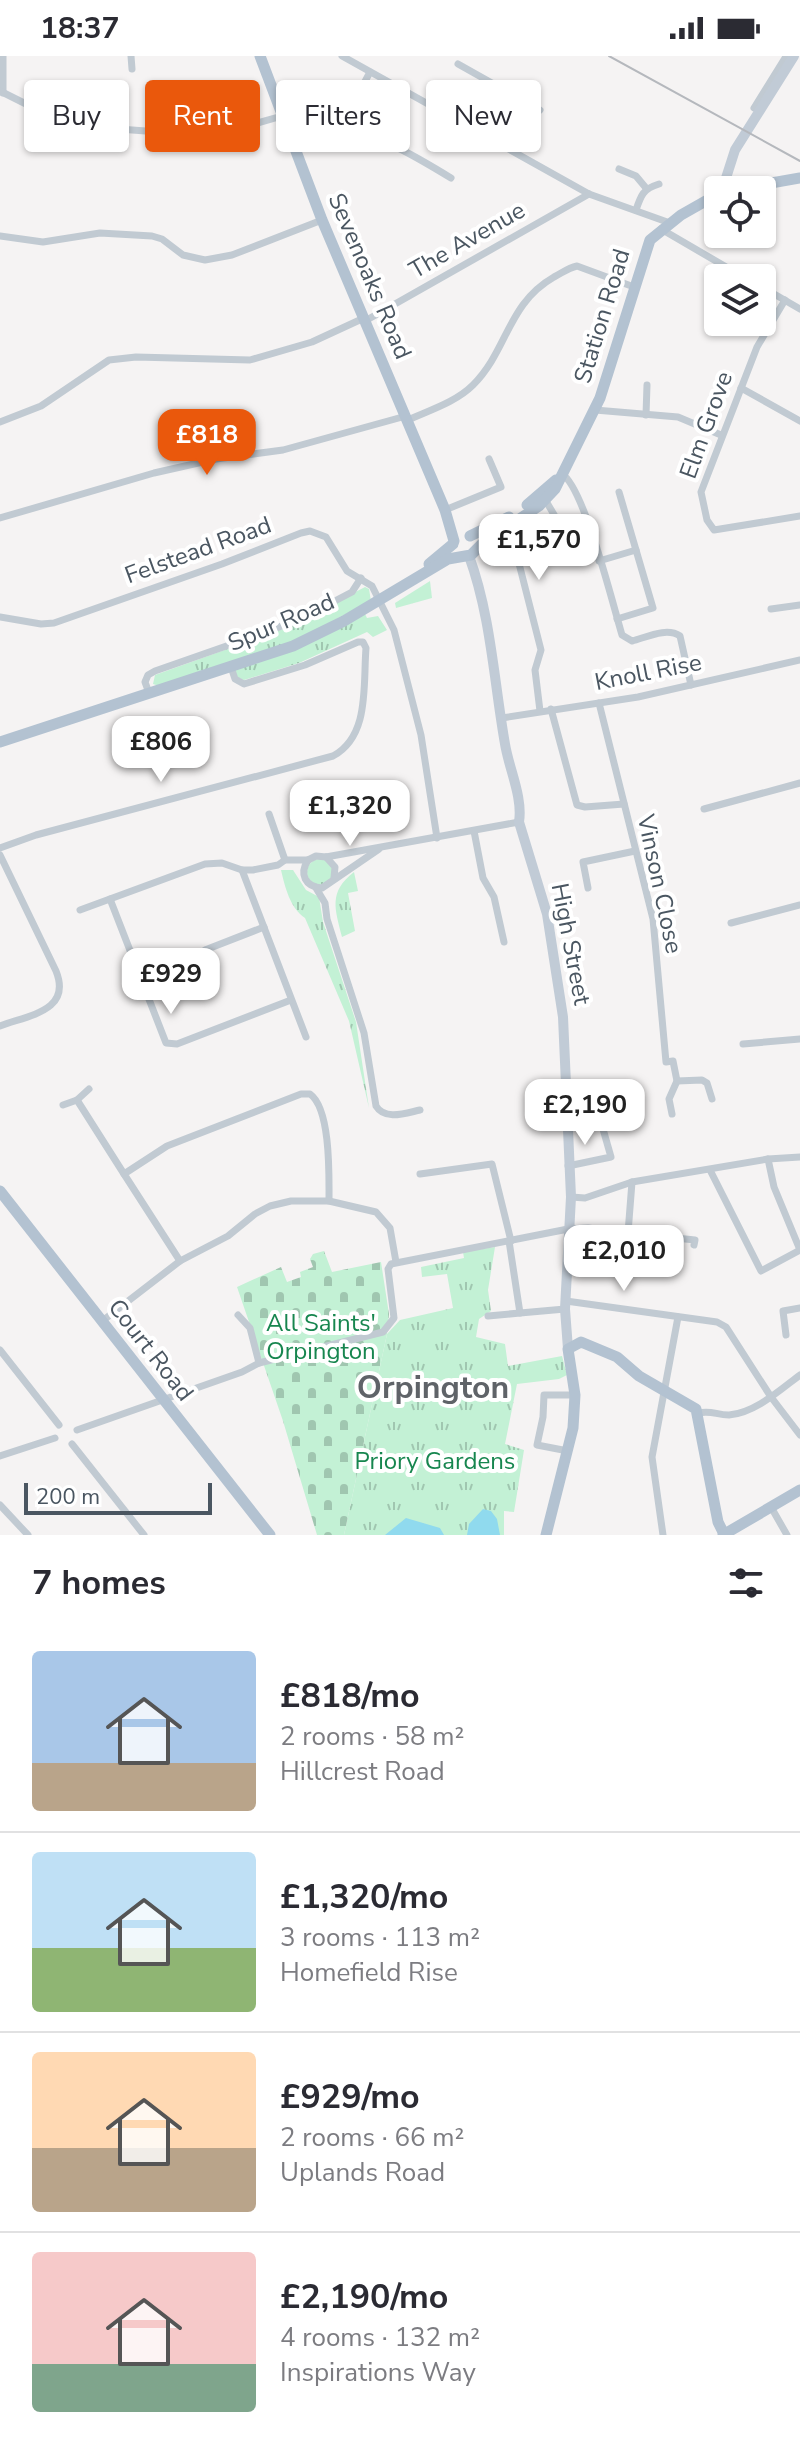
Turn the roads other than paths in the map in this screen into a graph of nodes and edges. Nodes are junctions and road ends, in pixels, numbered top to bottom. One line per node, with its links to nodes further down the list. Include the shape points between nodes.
1 (3, 56): 10 (street)
2 (131, 56): 7 (street)
3 (260, 56): 11 (main road, Sevenoaks Road)
4 (342, 56): 8 (street)
5 (789, 58): 13 (street); 18 (street, via 735,150)
6 (458, 64): 9 (street)
7 (132, 69)
8 (370, 72): 12 (street); 19 (street, via 355,105 363,130)
9 (486, 80)
10 (2, 92): 14 (street, via 75,122 196,136)
11 (276, 100)
12 (426, 102)
13 (754, 108)
14 (276, 118)
15 (296, 152): 27 (main road, Sevenoaks Road)
16 (516, 152): 24 (street)
17 (619, 169): 23 (street, via 636,176)
18 (727, 176)
19 (451, 178)
20 (800, 178): 21 (main road)
21 (776, 182)
22 (659, 184): 23 (street)
23 (646, 188): 26 (street)
24 (589, 194): 26 (street); 35 (street, The Avenue)
25 (704, 203): 28 (main road, Station Road)
26 (636, 210): 28 (street)
27 (322, 220): 29 (street, via 232,255 205,260 183,255 152,236 100,233 43,242); 35 (main road, Sevenoaks Road)
28 (666, 226): 30 (street); 31 (main road, Station Road, via 646,247)
29 (0, 236)
30 (724, 264)
31 (634, 287): 38 (main road, Station Road); 40 (street, via 577,266 551,279 519,308 471,387)
32 (776, 295): 33 (street)
33 (785, 300): 34 (street); 37 (street, Elm Grove, via 757,347)
34 (800, 309)
35 (365, 320): 40 (main road, Sevenoaks Road); 42 (street, The Avenue, via 250,360 109,360 41,406)
36 (647, 385): 39 (street)
37 (741, 388): 41 (street); 43 (street, Elm Grove)
38 (595, 410): 39 (street); 45 (main road, Station Road)
39 (646, 415): 43 (street, via 678,417)
40 (407, 418): 48 (main road, Sevenoaks Road); 50 (street, via 283,450 154,473)
41 (800, 421)
42 (0, 422)
43 (721, 435): 49 (street, Elm Grove, via 701,492 714,530)
44 (489, 459): 48 (street, via 501,487)
45 (561, 476): 47 (main road, Station Road); 57 (street, via 570,479 584,509)
46 (619, 492): 55 (street)
47 (544, 497): 51 (street); 52 (main road, Station Road); 53 (main road, Station Road)
48 (445, 510): 53 (main road, Sevenoaks Road); 54 (main road, Sevenoaks Road)
49 (800, 516)
50 (0, 518)
51 (556, 518)
52 (506, 528): 56 (main road, Station Road); 71 (street, via 541,650 535,670)
53 (468, 535): 54 (main road); 56 (main road, via 475,542)
54 (454, 542): 56 (main road, via 455,551); 58 (main road, Spur Road)
55 (636, 550): 57 (street); 64 (street, via 653,608)
56 (468, 554): 58 (main road, Spur Road); 72 (street, High Street)
57 (599, 561): 64 (street)
58 (422, 572): 60 (main road, Spur Road)
59 (361, 578): 60 (street, Felstead Road); 63 (street, Felstead Road, via 344,568 326,537 310,531 54,623); 68 (street, Spur Road, via 352,592 312,613 155,671 145,682)
60 (378, 600): 66 (main road, Spur Road, via 320,634); 80 (street, Felstead Road, via 396,634 418,721)
61 (800, 605): 62 (street)
62 (771, 609)
63 (0, 617)
64 (617, 619): 67 (street, via 622,635 632,641 674,632 680,636)
65 (800, 660): 67 (street, Knoll Rise)
66 (231, 667): 68 (main road, Spur Road); 82 (street, via 235,679 244,684 363,642 355,737 333,756)
67 (691, 685): 69 (street, Knoll Rise)
68 (149, 693): 73 (main road, Spur Road)
69 (599, 703): 70 (street, Knoll Rise); 75 (street, Vinson Close)
70 (551, 709): 71 (street, Knoll Rise); 75 (street, via 577,805)
71 (540, 711): 72 (street, Knoll Rise)
72 (502, 718): 78 (street, High Street)
73 (0, 742)
74 (800, 783): 76 (street)
75 (624, 804): 83 (street, Vinson Close)
76 (704, 809)
77 (269, 814): 86 (street)
78 (519, 822): 79 (street); 116 (street, High Street, via 546,908 562,1009)
79 (474, 831): 80 (street); 99 (street)
80 (437, 838): 81 (street)
81 (384, 846): 85 (street); 90 (street)
82 (0, 848)
83 (635, 851): 92 (street, via 583,862); 106 (street, Vinson Close, via 653,919 666,1062 673,1061)
84 (0, 855): 102 (street, via 61,990 46,1009)
85 (326, 857): 87 (street); 90 (street, via 335,867)
86 (285, 860): 87 (street); 88 (street); 89 (street)
87 (308, 860): 89 (street)
88 (242, 870): 93 (street, via 205,864); 98 (street)
89 (303, 872): 91 (street)
90 (333, 881): 91 (street); 94 (street)
91 (316, 888): 94 (street)
92 (588, 888)
93 (110, 899): 96 (street); 101 (street, via 166,1043 177,1044)
94 (325, 903): 111 (street, via 364,1033 376,1106 388,1115)
95 (800, 905): 97 (street)
96 (80, 910)
97 (731, 923)
98 (264, 927): 100 (street); 101 (street)
99 (504, 942)
100 (205, 950)
101 (291, 1000): 103 (street)
102 (0, 1026)
103 (306, 1037)
104 (800, 1039): 105 (street)
105 (743, 1044)
106 (677, 1081): 108 (street, via 702,1080); 112 (street, Vinson Close, via 669,1099)
107 (89, 1089): 109 (street)
108 (712, 1099)
109 (77, 1100): 110 (street); 118 (street)
110 (63, 1105)
111 (420, 1110)
112 (672, 1114)
113 (603, 1129): 116 (street, via 611,1157)
114 (800, 1157): 115 (street)
115 (768, 1159): 117 (street); 128 (street)
116 (568, 1166): 122 (street, High Street)
117 (710, 1170): 120 (street); 128 (street, via 761,1271)
118 (124, 1174): 123 (street, via 167,1146 310,1094 319,1105 330,1157); 129 (street)
119 (420, 1174): 126 (street, via 492,1164)
120 (632, 1182): 122 (street, via 585,1198); 125 (street)
121 (0, 1191): 137 (main road, Court Road)
122 (571, 1197): 124 (street, High Street)
123 (329, 1201): 129 (street, via 270,1206); 130 (street, via 385,1219)
124 (568, 1229): 125 (street); 126 (street); 131 (street, High Street)
125 (628, 1233): 127 (street, via 695,1240)
126 (510, 1241): 130 (street); 133 (street)
127 (694, 1245)
128 (800, 1250)
129 (180, 1261): 137 (street)
130 (396, 1262): 143 (street, via 388,1269 394,1318 387,1330)
131 (566, 1305): 133 (street); 136 (street); 138 (street, High Street)
132 (800, 1308): 139 (street, via 783,1311)
133 (520, 1313): 135 (street)
134 (238, 1315): 143 (street, via 250,1328)
135 (488, 1316)
136 (678, 1317): 145 (street); 147 (street, via 726,1327)
137 (101, 1322): 148 (main road, Court Road)
138 (565, 1327): 140 (street); 141 (street, High Street)
139 (786, 1335)
140 (581, 1342): 141 (main road); 145 (main road, via 617,1357)
141 (568, 1349): 146 (main road, High Street)
142 (0, 1350): 150 (street)
143 (259, 1363): 148 (street)
144 (800, 1375): 147 (street)
145 (663, 1392): 149 (main road); 163 (street, via 652,1457)
146 (575, 1395): 154 (main road, High Street); 154 (street, via 544,1395 537,1445)
147 (771, 1397): 149 (street, via 745,1411); 151 (street)
148 (162, 1400): 150 (street); 161 (main road, Court Road)
149 (698, 1413): 164 (main road)
150 (68, 1426): 152 (street, via 55,1431); 153 (street, via 77,1438)
151 (800, 1435)
152 (55, 1438): 153 (street); 155 (street)
153 (72, 1444): 160 (street)
154 (568, 1451): 162 (main road, High Street)
155 (0, 1456)
156 (800, 1490): 158 (main road)
157 (0, 1505): 159 (street)
158 (771, 1507): 164 (main road); 165 (street)
159 (28, 1535)
160 (144, 1535)
161 (270, 1535)
162 (546, 1535)
163 (663, 1535)
164 (724, 1535)
165 (787, 1535)

